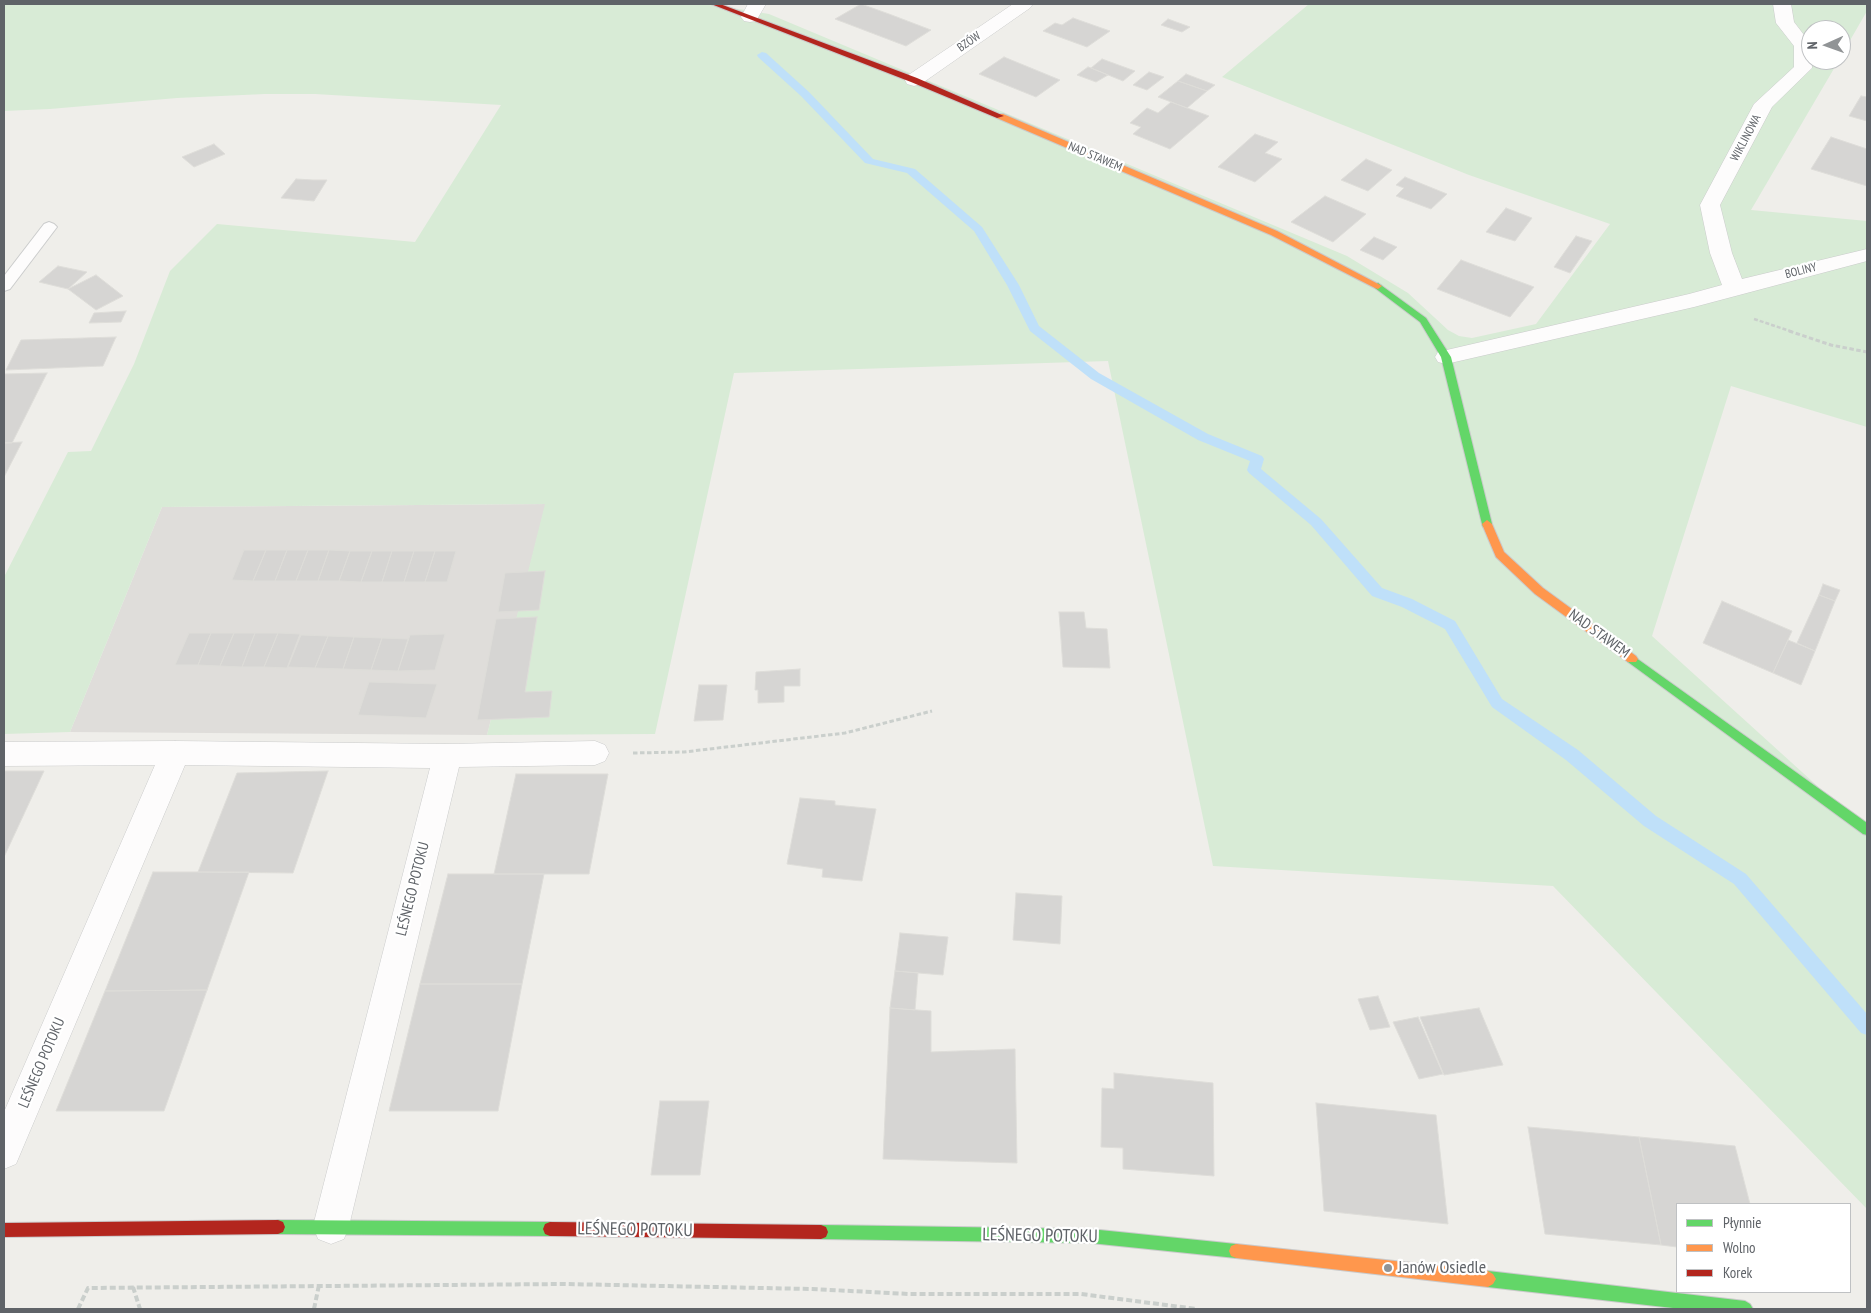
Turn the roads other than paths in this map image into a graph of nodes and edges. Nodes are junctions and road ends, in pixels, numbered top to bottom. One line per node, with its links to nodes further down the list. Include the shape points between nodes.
1 (714, 4): 4 (street, NAD STAWEM)
2 (1024, 4): 5 (street, BZÓW)
3 (1782, 4): 9 (street, WIKLINOWA, via 1785,23 1803,46 1803,68 1764,104 1710,205 1721,253)
4 (753, 11): 5 (street, NAD STAWEM)
5 (914, 80): 10 (street, NAD STAWEM, via 1274,233 1385,289 1423,320)
6 (49, 228): 8 (lane)
7 (1867, 255): 9 (street, BOLINY)
8 (4, 286)
9 (1734, 288): 10 (street)
10 (1446, 357): 15 (street, NAD STAWEM, via 1484,516 1500,554 1539,591)
11 (175, 753): 13 (street); 14 (street); 16 (street, LEŚNEGO POTOKU)
12 (595, 753): 14 (street)
13 (4, 754)
14 (447, 756): 17 (street, LEŚNEGO POTOKU)
15 (1867, 830)
16 (4, 1152)
17 (331, 1226): 18 (street, LEŚNEGO POTOKU); 19 (street, LEŚNEGO POTOKU, via 1090,1236)
18 (4, 1230)
19 (1745, 1309)

